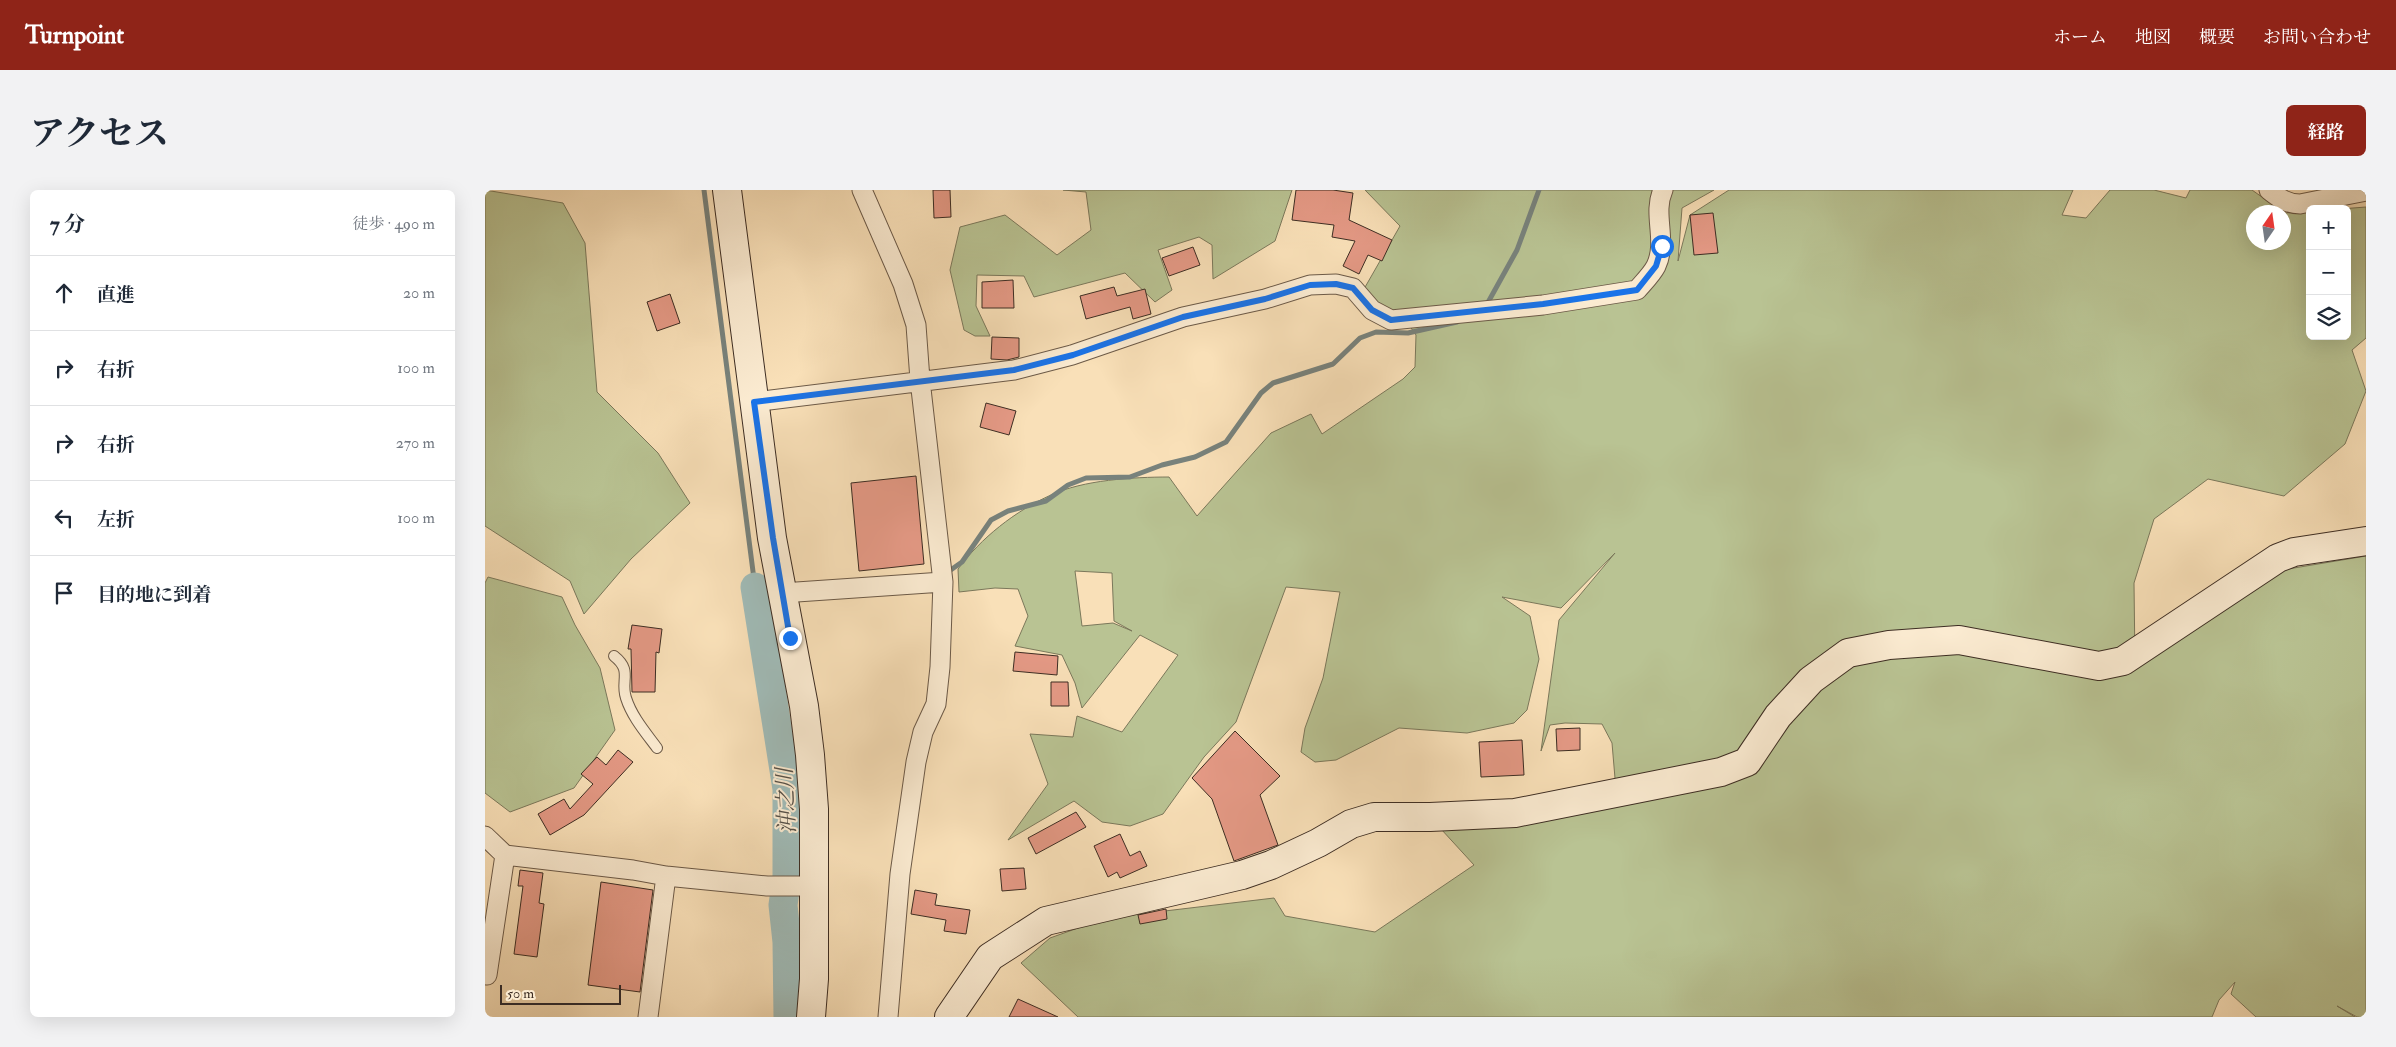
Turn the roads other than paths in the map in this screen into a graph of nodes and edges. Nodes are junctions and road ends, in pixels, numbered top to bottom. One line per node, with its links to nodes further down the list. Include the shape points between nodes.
1 (727, 190): 7 (street)
2 (862, 190): 6 (street, via 906,292 916,325)
3 (1663, 190): 6 (street, via 1658,202 1662,246 1656,266 1637,290 1543,304 1391,320 1372,310 1353,288 1336,284 1310,285 1265,299 1183,317 1039,364 1014,370)
4 (2269, 190): 5 (street, via 2290,204)
5 (2366, 191)
6 (920, 380): 7 (street); 9 (street)
7 (754, 402): 10 (street)
8 (2366, 541): 21 (street, via 2293,552 2279,558 2123,661 2099,666 1959,640 1847,653 1811,680 1778,716 1747,762 1721,772 1515,814 1374,817 1351,824 1310,846 1242,875 1046,920 989,957)
9 (943, 582): 10 (street); 20 (street, via 941,667 936,704 923,732 916,762)
10 (782, 593): 16 (street, via 810,754 814,809)
11 (614, 656): 12 (lane, via 622,662 626,673 625,696 634,717)
12 (657, 748)
13 (485, 836): 14 (street)
14 (505, 855): 15 (street); 17 (street)
15 (666, 876): 16 (street, via 767,886); 18 (street)
16 (813, 886): 19 (street)
17 (487, 975)
18 (648, 1017)
19 (811, 1017)
20 (887, 1017)
21 (949, 1017)

